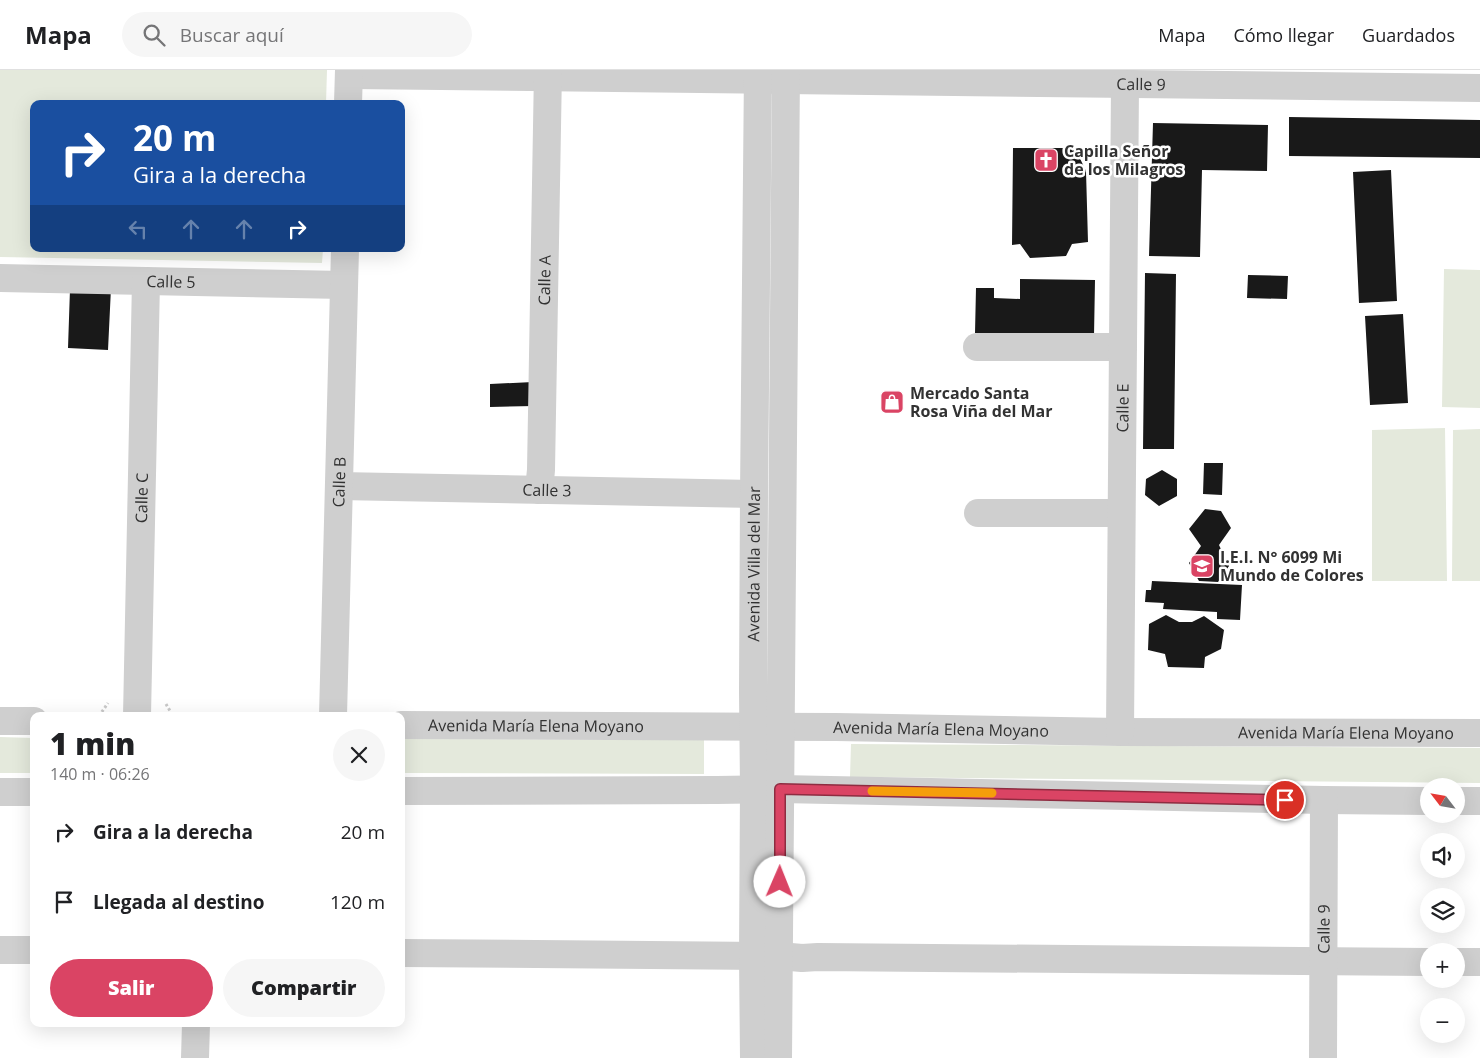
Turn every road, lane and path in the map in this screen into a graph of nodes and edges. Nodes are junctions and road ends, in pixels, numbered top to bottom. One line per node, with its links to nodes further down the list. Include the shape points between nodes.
1 (349, 73): 2 (street, Calle 9); 8 (street)
2 (548, 74): 3 (street, Calle 9); 16 (street, Calle A)
3 (772, 76): 6 (street, Calle 9); 17 (street, Avenida Villa del Mar); 26 (street, Avenida Villa del Mar)
4 (1199, 77): 5 (street, Calle 9); 6 (street, Calle 9)
5 (1409, 79): 7 (street, Calle 9)
6 (1125, 84): 14 (street, Calle E)
7 (1480, 88)
8 (348, 100)
9 (345, 252): 12 (street, Calle B)
10 (0, 278): 11 (street, Calle 5)
11 (146, 281): 12 (street, Calle 5); 20 (street, Calle C)
12 (344, 285): 15 (street, Calle B)
13 (977, 347): 14 (street)
14 (1123, 347): 18 (street, Calle E)
15 (339, 486): 16 (street, Calle 3); 21 (street, Calle B)
16 (539, 490): 17 (street, Calle 3)
17 (754, 494): 25 (street, Avenida Villa del Mar)
18 (1121, 513): 19 (street); 27 (street, Calle E)
19 (978, 514)
20 (137, 712)
21 (333, 712)
22 (0, 721): 23 (street)
23 (30, 721)
24 (405, 725): 25 (street, Avenida María Elena Moyano)
25 (754, 727): 26 (street, Avenida María Elena Moyano); 29 (street, Avenida Villa del Mar)
26 (780, 727): 27 (street, Avenida María Elena Moyano); 29 (street, Avenida Villa del Mar)
27 (1120, 732): 28 (street, Avenida María Elena Moyano)
28 (1480, 733)
29 (767, 789): 30 (street); 33 (street); 40 (street, Avenida Villa del Mar)
30 (405, 791)
31 (0, 792): 32 (street)
32 (30, 792)
33 (1324, 800): 34 (street); 41 (street, Calle 9)
34 (1420, 801)
35 (1465, 801): 36 (street)
36 (1480, 801)
37 (0, 950): 38 (street)
38 (30, 950)
39 (405, 953): 40 (street)
40 (766, 956): 41 (street); 47 (street, Avenida Villa del Mar); 48 (street, Avenida Villa del Mar)
41 (1324, 961): 42 (street); 49 (street, Calle 9)
42 (1420, 962)
43 (1465, 962): 44 (street)
44 (1480, 962)
45 (196, 1027): 46 (street)
46 (195, 1058)
47 (754, 1058)
48 (778, 1058)
49 (1323, 1058)

